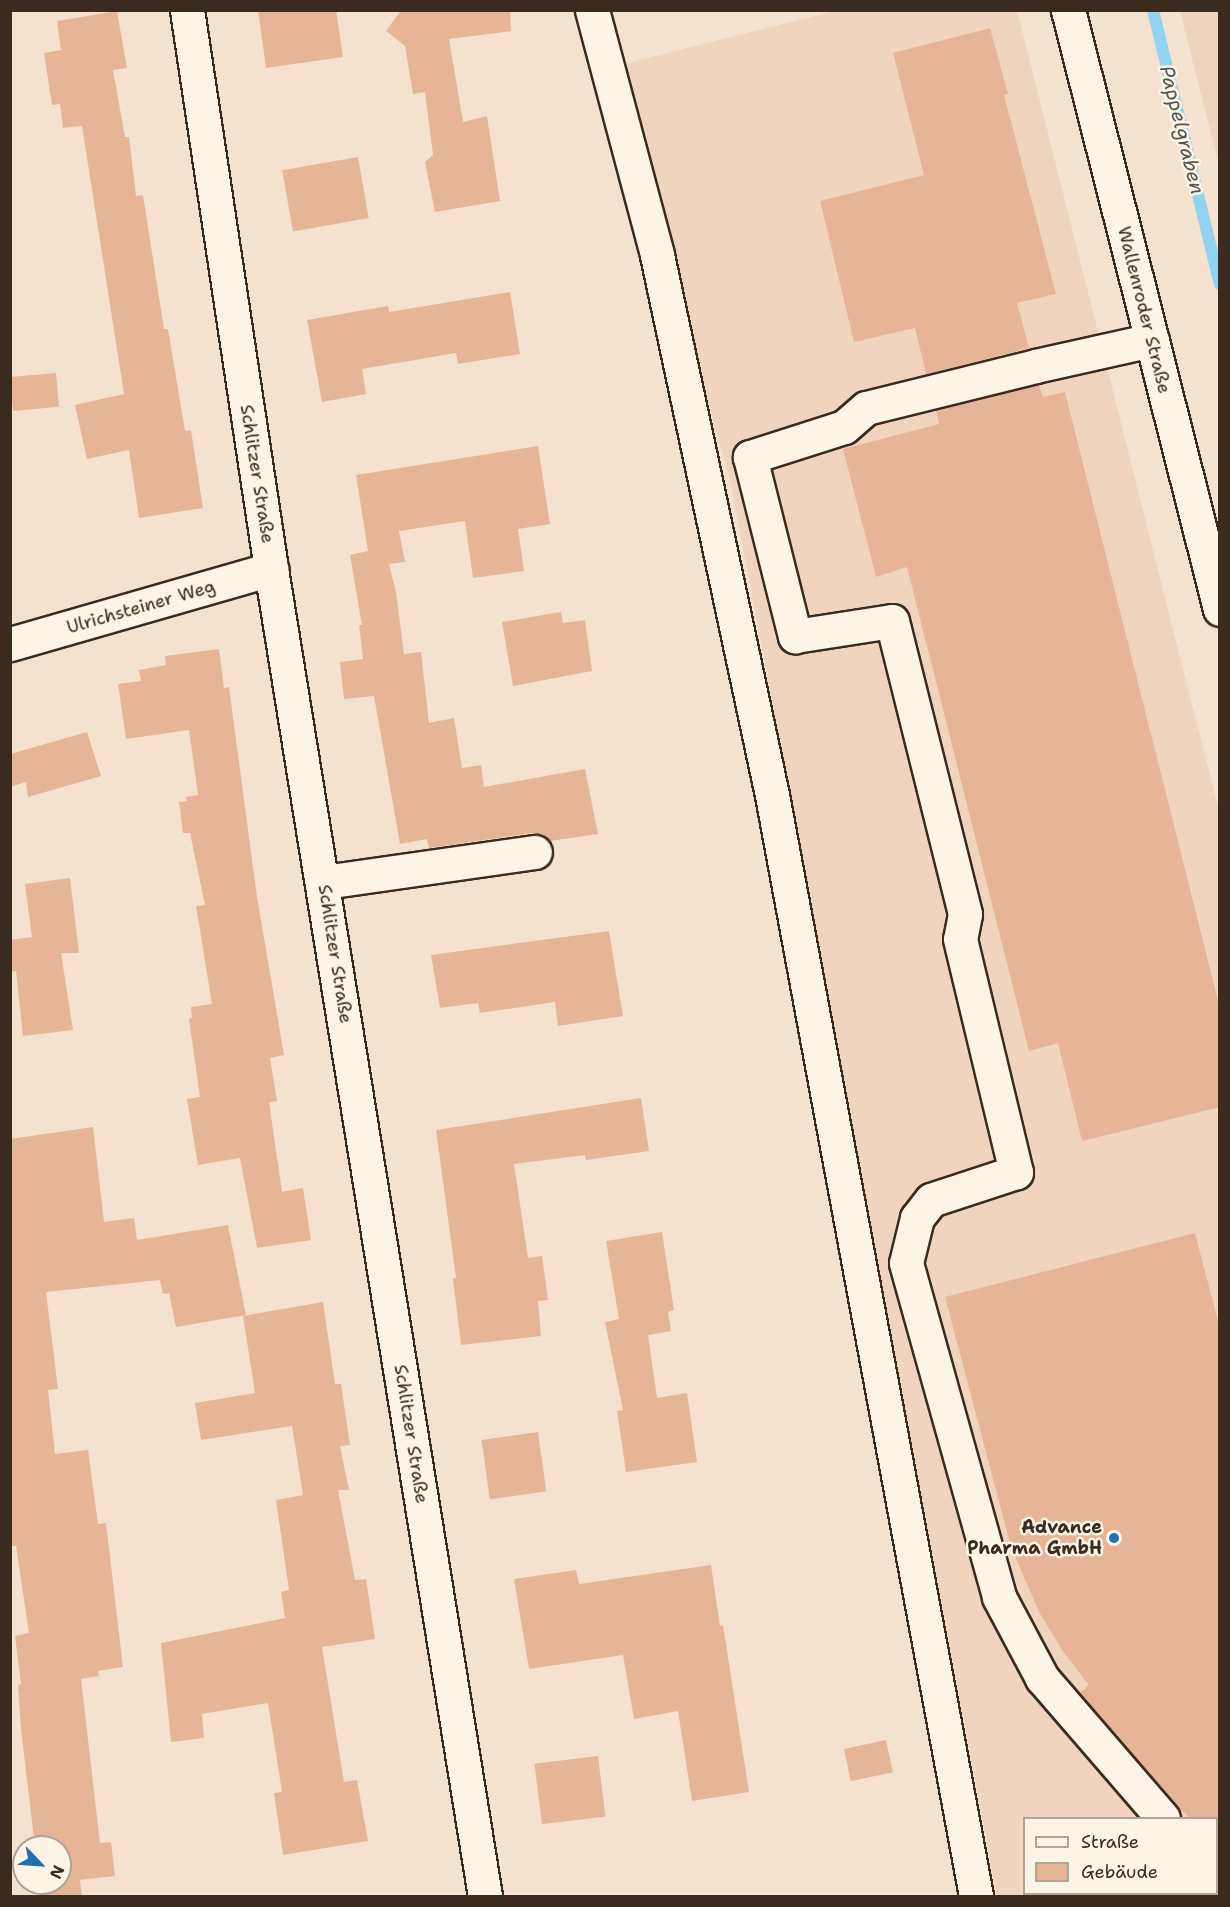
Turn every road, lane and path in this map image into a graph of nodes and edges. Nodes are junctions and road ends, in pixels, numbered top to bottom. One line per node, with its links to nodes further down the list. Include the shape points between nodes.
1 (187, 10): 5 (street, Schlitzer Straße)
2 (592, 10): 12 (street, via 657,255 772,795)
3 (1068, 10): 4 (street, Wallenroder Straße)
4 (1152, 340): 6 (street, Wallenroder Straße); 10 (street, via 866,408 844,427 750,457 795,636 892,621 965,914 960,939 1016,1172 931,1200 917,1218 906,1263 999,1598 1042,1678)
5 (271, 569): 7 (street, Ulrichsteiner Weg); 9 (street, Schlitzer Straße)
6 (1220, 609)
7 (10, 644)
8 (536, 852): 9 (street)
9 (324, 882): 11 (street, Schlitzer Straße)
10 (1162, 1817)
11 (485, 1896)
12 (976, 1896)

